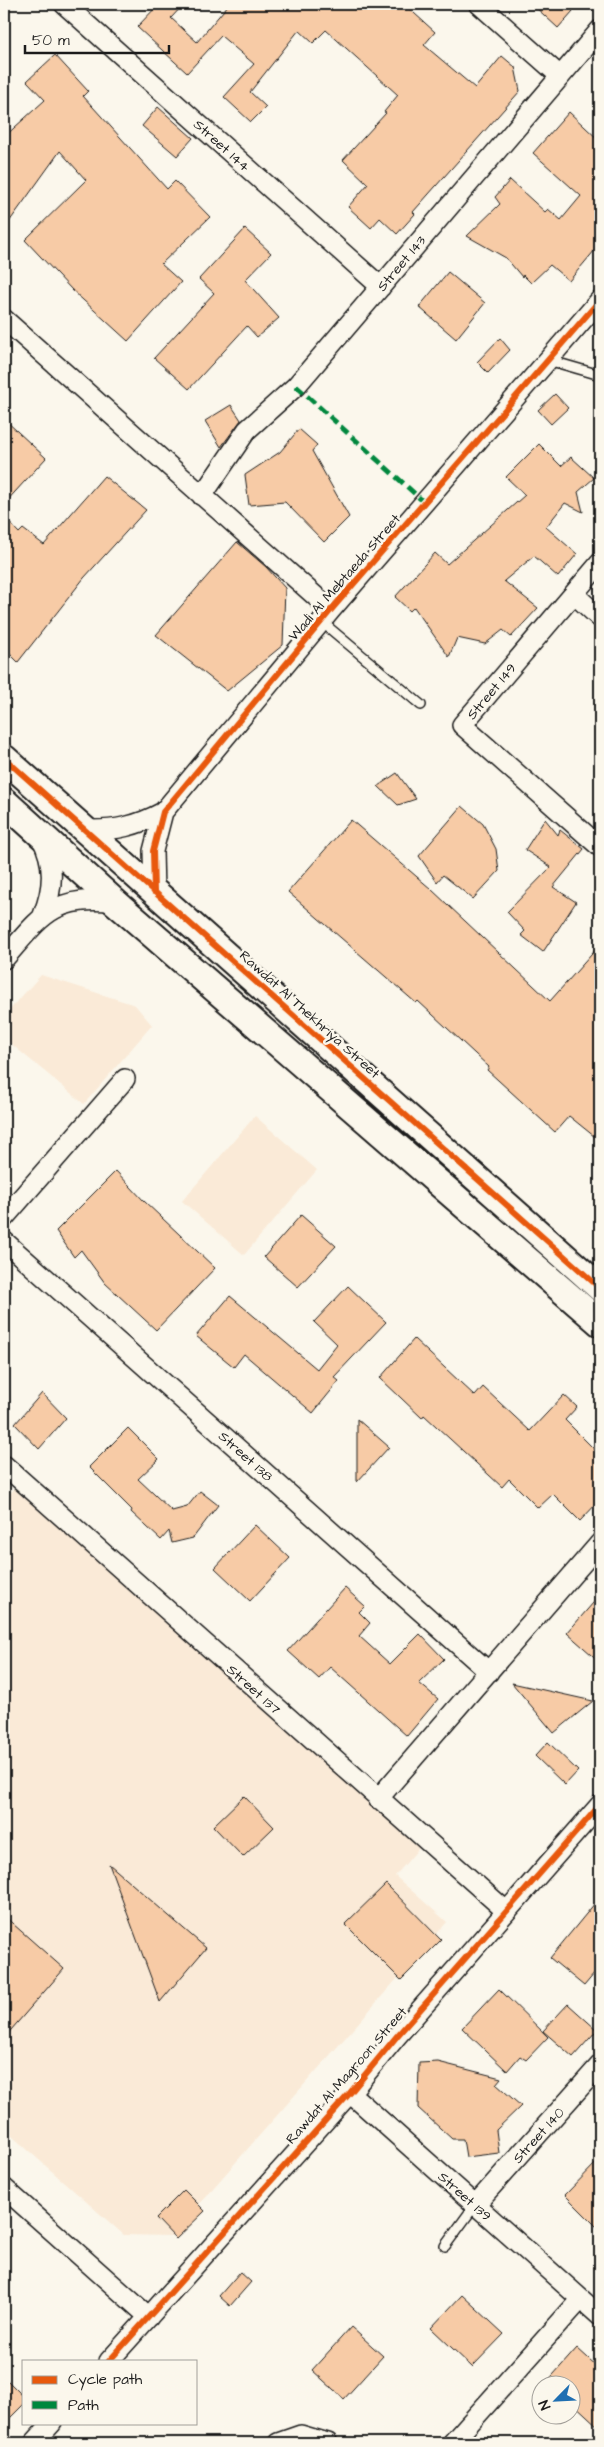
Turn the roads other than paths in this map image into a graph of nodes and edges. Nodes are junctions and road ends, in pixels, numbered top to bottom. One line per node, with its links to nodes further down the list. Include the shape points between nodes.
1 (64, 4): 5 (street, Street 144)
2 (479, 4): 4 (street)
3 (600, 30): 4 (street, Street 143)
4 (560, 76): 5 (street, Street 143)
5 (380, 287): 10 (street, Street 143, via 296,386 247,430)
6 (600, 300): 8 (street, Wadi Al Mebtaeda Street)
7 (4, 319): 10 (street)
8 (548, 360): 9 (lane); 13 (street, Wadi Al Mebtaeda Street)
9 (600, 375)
10 (202, 496): 13 (street)
11 (600, 563): 12 (street, Street 149)
12 (574, 594): 14 (street); 21 (street, Street 149, via 462,725)
13 (326, 616): 15 (lane); 18 (street, Wadi Al Mebtaeda Street)
14 (600, 618)
15 (421, 705)
16 (4, 758): 19 (street, Rawdat Al Thekhriya Street)
17 (4, 801): 20 (street)
18 (163, 812): 19 (street, Wadi Al Mebtaeda Street, via 126,828); 22 (street, Wadi Al Mebtaeda Street, via 153,851)
19 (85, 830): 22 (street, Rawdat Al Thekhriya Street)
20 (38, 831): 23 (street); 24 (street, via 48,851 53,872 51,894)
21 (600, 847)
22 (154, 892): 29 (street, Rawdat Al Thekhriya Street)
23 (115, 902): 24 (street, via 78,901); 30 (street)
24 (43, 915): 25 (street)
25 (4, 959)
26 (125, 1079): 27 (street)
27 (4, 1218)
28 (4, 1240): 33 (street, Street 138)
29 (600, 1288)
30 (600, 1323)
31 (4, 1465): 34 (street, Street 137)
32 (600, 1544): 33 (street)
33 (488, 1672): 34 (street)
34 (378, 1799): 36 (street, Street 137)
35 (600, 1805): 36 (street, Rawdat Al Magroon Street)
36 (506, 1911): 38 (street, Rawdat Al Magroon Street)
37 (600, 2065): 40 (street, Street 140)
38 (350, 2093): 40 (street, Street 139); 44 (street, Rawdat Al Magroon Street)
39 (4, 2188): 44 (street)
40 (475, 2205): 41 (lane); 42 (street, Street 139)
41 (445, 2246)
42 (581, 2300): 43 (street, Street 139); 50 (street)
43 (600, 2316)
44 (149, 2318): 45 (street, Rawdat Al Magroon Street)
45 (110, 2360)
46 (51, 2424): 47 (street)
47 (34, 2443)
48 (278, 2443): 49 (street, via 301,2436)
49 (328, 2443)
50 (452, 2443)

